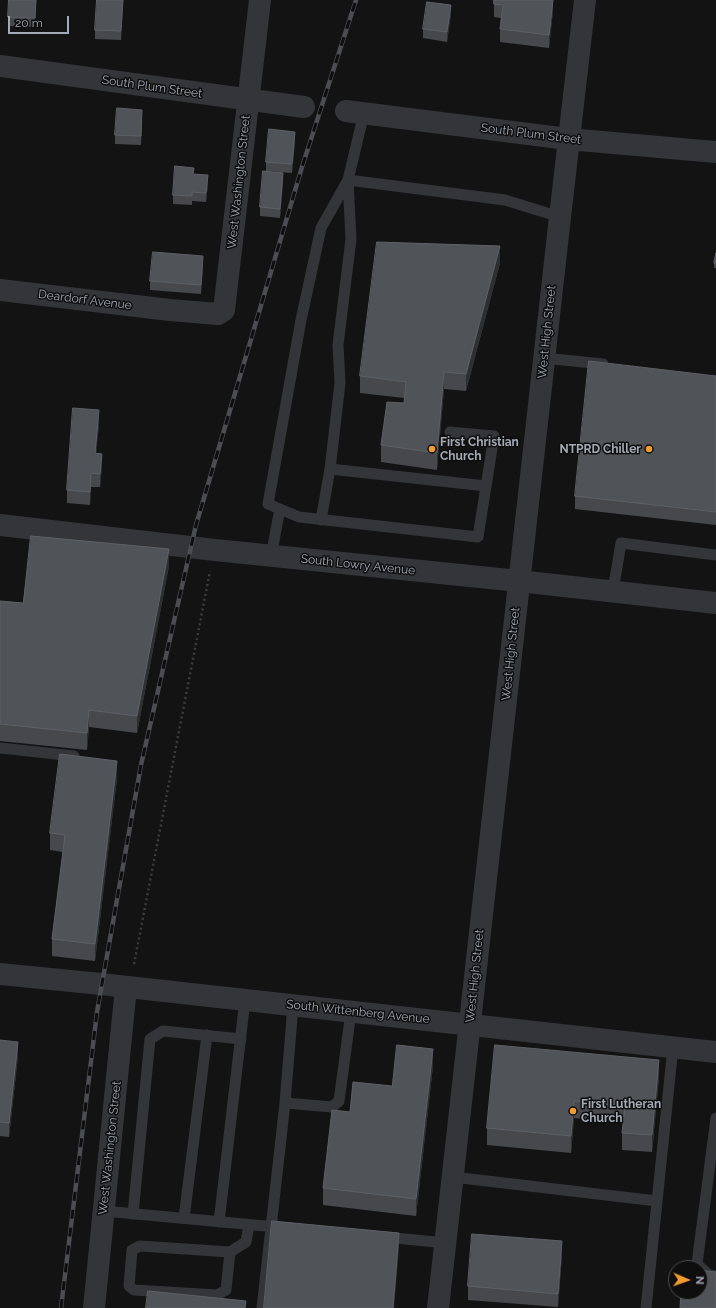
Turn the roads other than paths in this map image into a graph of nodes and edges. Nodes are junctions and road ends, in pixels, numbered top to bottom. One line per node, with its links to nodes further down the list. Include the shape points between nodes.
1 (260, 0): 4 (street, West Washington Street)
2 (585, 0): 7 (street, West High Street)
3 (0, 66): 4 (street, South Plum Street)
4 (248, 100): 5 (street, South Plum Street); 12 (street, West Washington Street, via 224,310 218,314)
5 (304, 107)
6 (355, 112): 7 (street, South Plum Street); 9 (lane)
7 (568, 139): 8 (street, South Plum Street); 10 (street, West High Street)
8 (716, 148)
9 (348, 180): 10 (lane, via 506,200); 16 (lane, via 351,239 338,345 340,383); 18 (lane, via 321,228 301,320 268,504)
10 (560, 217): 13 (street, West High Street)
11 (0, 290): 12 (street, Deardorf Avenue)
12 (170, 310)
13 (544, 358): 14 (lane); 23 (street, West High Street)
14 (614, 365)
15 (450, 432): 17 (lane, via 494,436)
16 (330, 469): 17 (lane); 19 (lane)
17 (486, 486): 19 (lane, via 478,537)
18 (280, 509): 19 (lane, via 299,518); 22 (lane)
19 (321, 520)
20 (0, 525): 22 (street, South Lowry Avenue)
21 (716, 555): 24 (lane, via 621,543)
22 (271, 556): 23 (street, South Lowry Avenue)
23 (519, 581): 24 (street, South Lowry Avenue); 33 (street, West High Street)
24 (612, 592): 25 (street, South Lowry Avenue)
25 (716, 603)
26 (0, 748): 27 (lane)
27 (85, 758)
28 (0, 974): 29 (street, South Wittenberg Avenue)
29 (126, 987): 30 (street, South Wittenberg Avenue); 42 (street, West Washington Street)
30 (245, 1000): 31 (street, South Wittenberg Avenue); 35 (lane)
31 (293, 1005): 32 (street, South Wittenberg Avenue); 38 (lane)
32 (351, 1012): 33 (street, South Wittenberg Avenue); 38 (lane, via 339,1100 332,1107)
33 (470, 1025): 36 (street, South Wittenberg Avenue); 40 (street, West High Street)
34 (207, 1035): 35 (lane); 43 (lane, via 163,1031 150,1039); 44 (lane)
35 (241, 1039): 45 (lane)
36 (673, 1047): 37 (street, South Wittenberg Avenue); 41 (lane)
37 (716, 1052)
38 (285, 1103): 47 (lane)
39 (716, 1118): 52 (lane, via 698,1264 709,1275)
40 (453, 1177): 41 (lane); 50 (street, West High Street)
41 (657, 1201): 56 (lane)
42 (104, 1211): 43 (lane); 53 (street, West Washington Street)
43 (133, 1214): 44 (lane)
44 (184, 1218): 45 (lane)
45 (219, 1222): 46 (lane)
46 (249, 1225): 47 (lane); 51 (lane, via 246,1242)
47 (270, 1227): 48 (lane); 54 (lane)
48 (301, 1230)
49 (371, 1236): 50 (lane)
50 (446, 1243): 55 (street, West High Street)
51 (230, 1252): 51 (lane, via 140,1246 132,1250 129,1286 134,1290 217,1295 226,1290)
52 (716, 1276)
53 (94, 1308)
54 (262, 1308)
55 (438, 1308)
56 (646, 1308)

